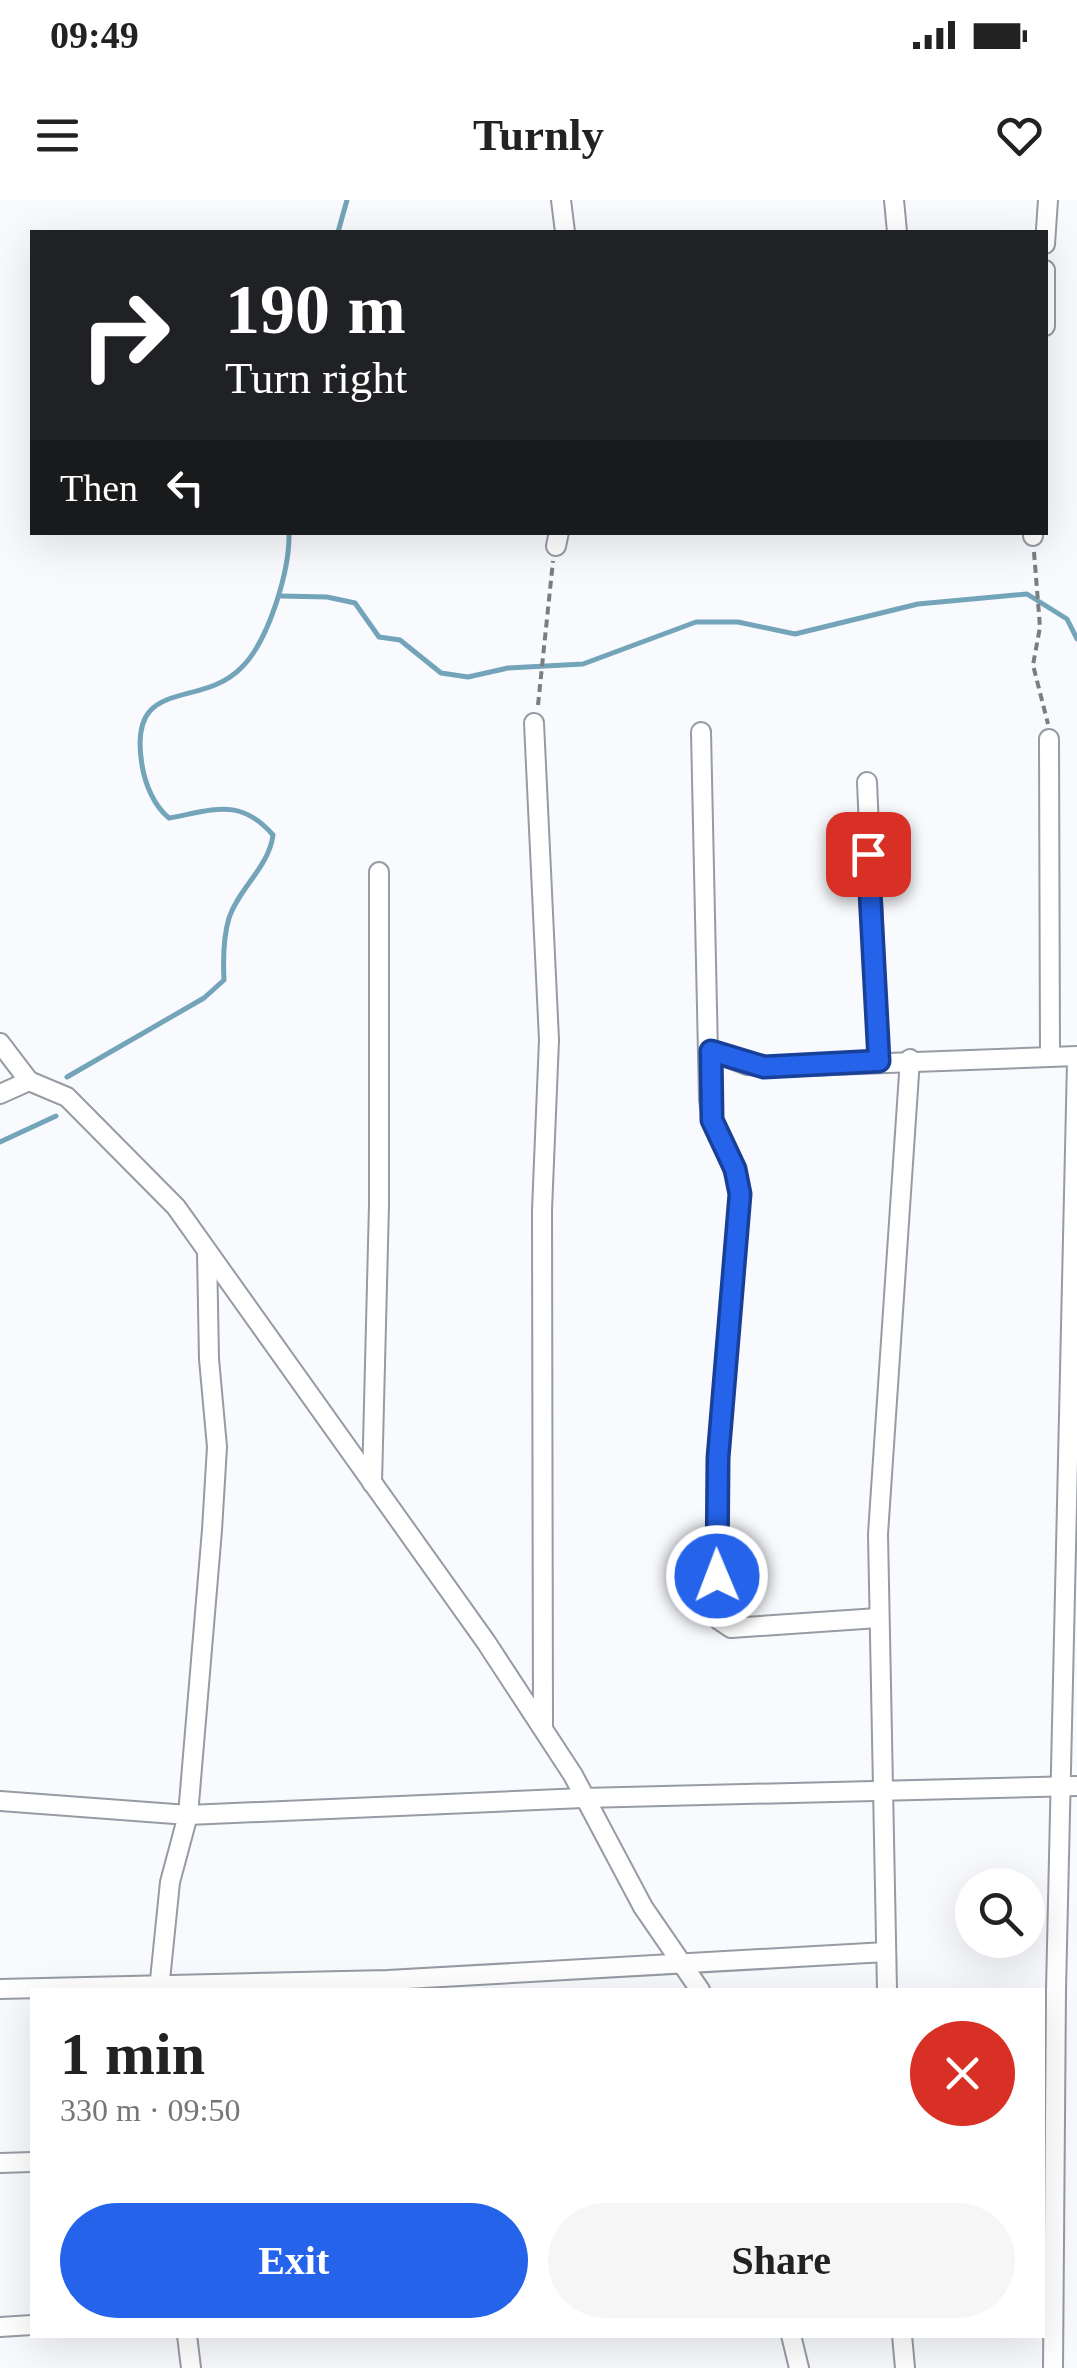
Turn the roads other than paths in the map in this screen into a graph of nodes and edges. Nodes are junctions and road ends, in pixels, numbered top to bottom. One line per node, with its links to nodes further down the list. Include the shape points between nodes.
1 (562, 200): 4 (street)
2 (894, 200): 5 (street)
3 (1048, 200): 6 (street)
4 (565, 230)
5 (897, 230)
6 (1046, 230)
7 (534, 723): 23 (street, via 549,1040 542,1210)
8 (701, 732): 13 (street)
9 (1049, 739): 14 (street)
10 (866, 782): 17 (street)
11 (380, 872): 21 (street)
12 (0, 1042): 18 (street)
13 (711, 1051): 17 (street, via 764,1067); 22 (street, via 712,1120 740,1194 718,1458 719,1620 731,1628)
14 (1050, 1055): 15 (street); 16 (street)
15 (1077, 1059): 24 (street)
16 (910, 1060): 17 (street); 22 (street)
17 (879, 1061)
18 (29, 1080): 19 (street); 20 (street, via 66,1097 144,1172)
19 (0, 1094)
20 (207, 1252): 21 (street); 28 (street, via 217,1447)
21 (372, 1484): 23 (street, via 430,1558)
22 (878, 1618): 25 (street)
23 (543, 1728): 26 (street)
24 (1069, 1786): 25 (street); 46 (street)
25 (884, 1790): 26 (street); 29 (street)
26 (583, 1798): 28 (street); 30 (street)
27 (0, 1801): 28 (street)
28 (188, 1816): 31 (street, via 170,1882)
29 (886, 1952): 30 (street); 33 (street)
30 (680, 1962): 31 (street); 32 (street)
31 (159, 1988)
32 (699, 1988)
33 (887, 1988)
34 (0, 1989): 35 (street)
35 (30, 1989)
36 (30, 2162): 37 (street)
37 (0, 2163)
38 (30, 2325): 39 (street)
39 (0, 2328)
40 (187, 2338): 43 (street)
41 (793, 2338): 44 (street)
42 (902, 2338): 45 (street)
43 (191, 2368)
44 (799, 2368)
45 (905, 2368)
46 (1053, 2368)

